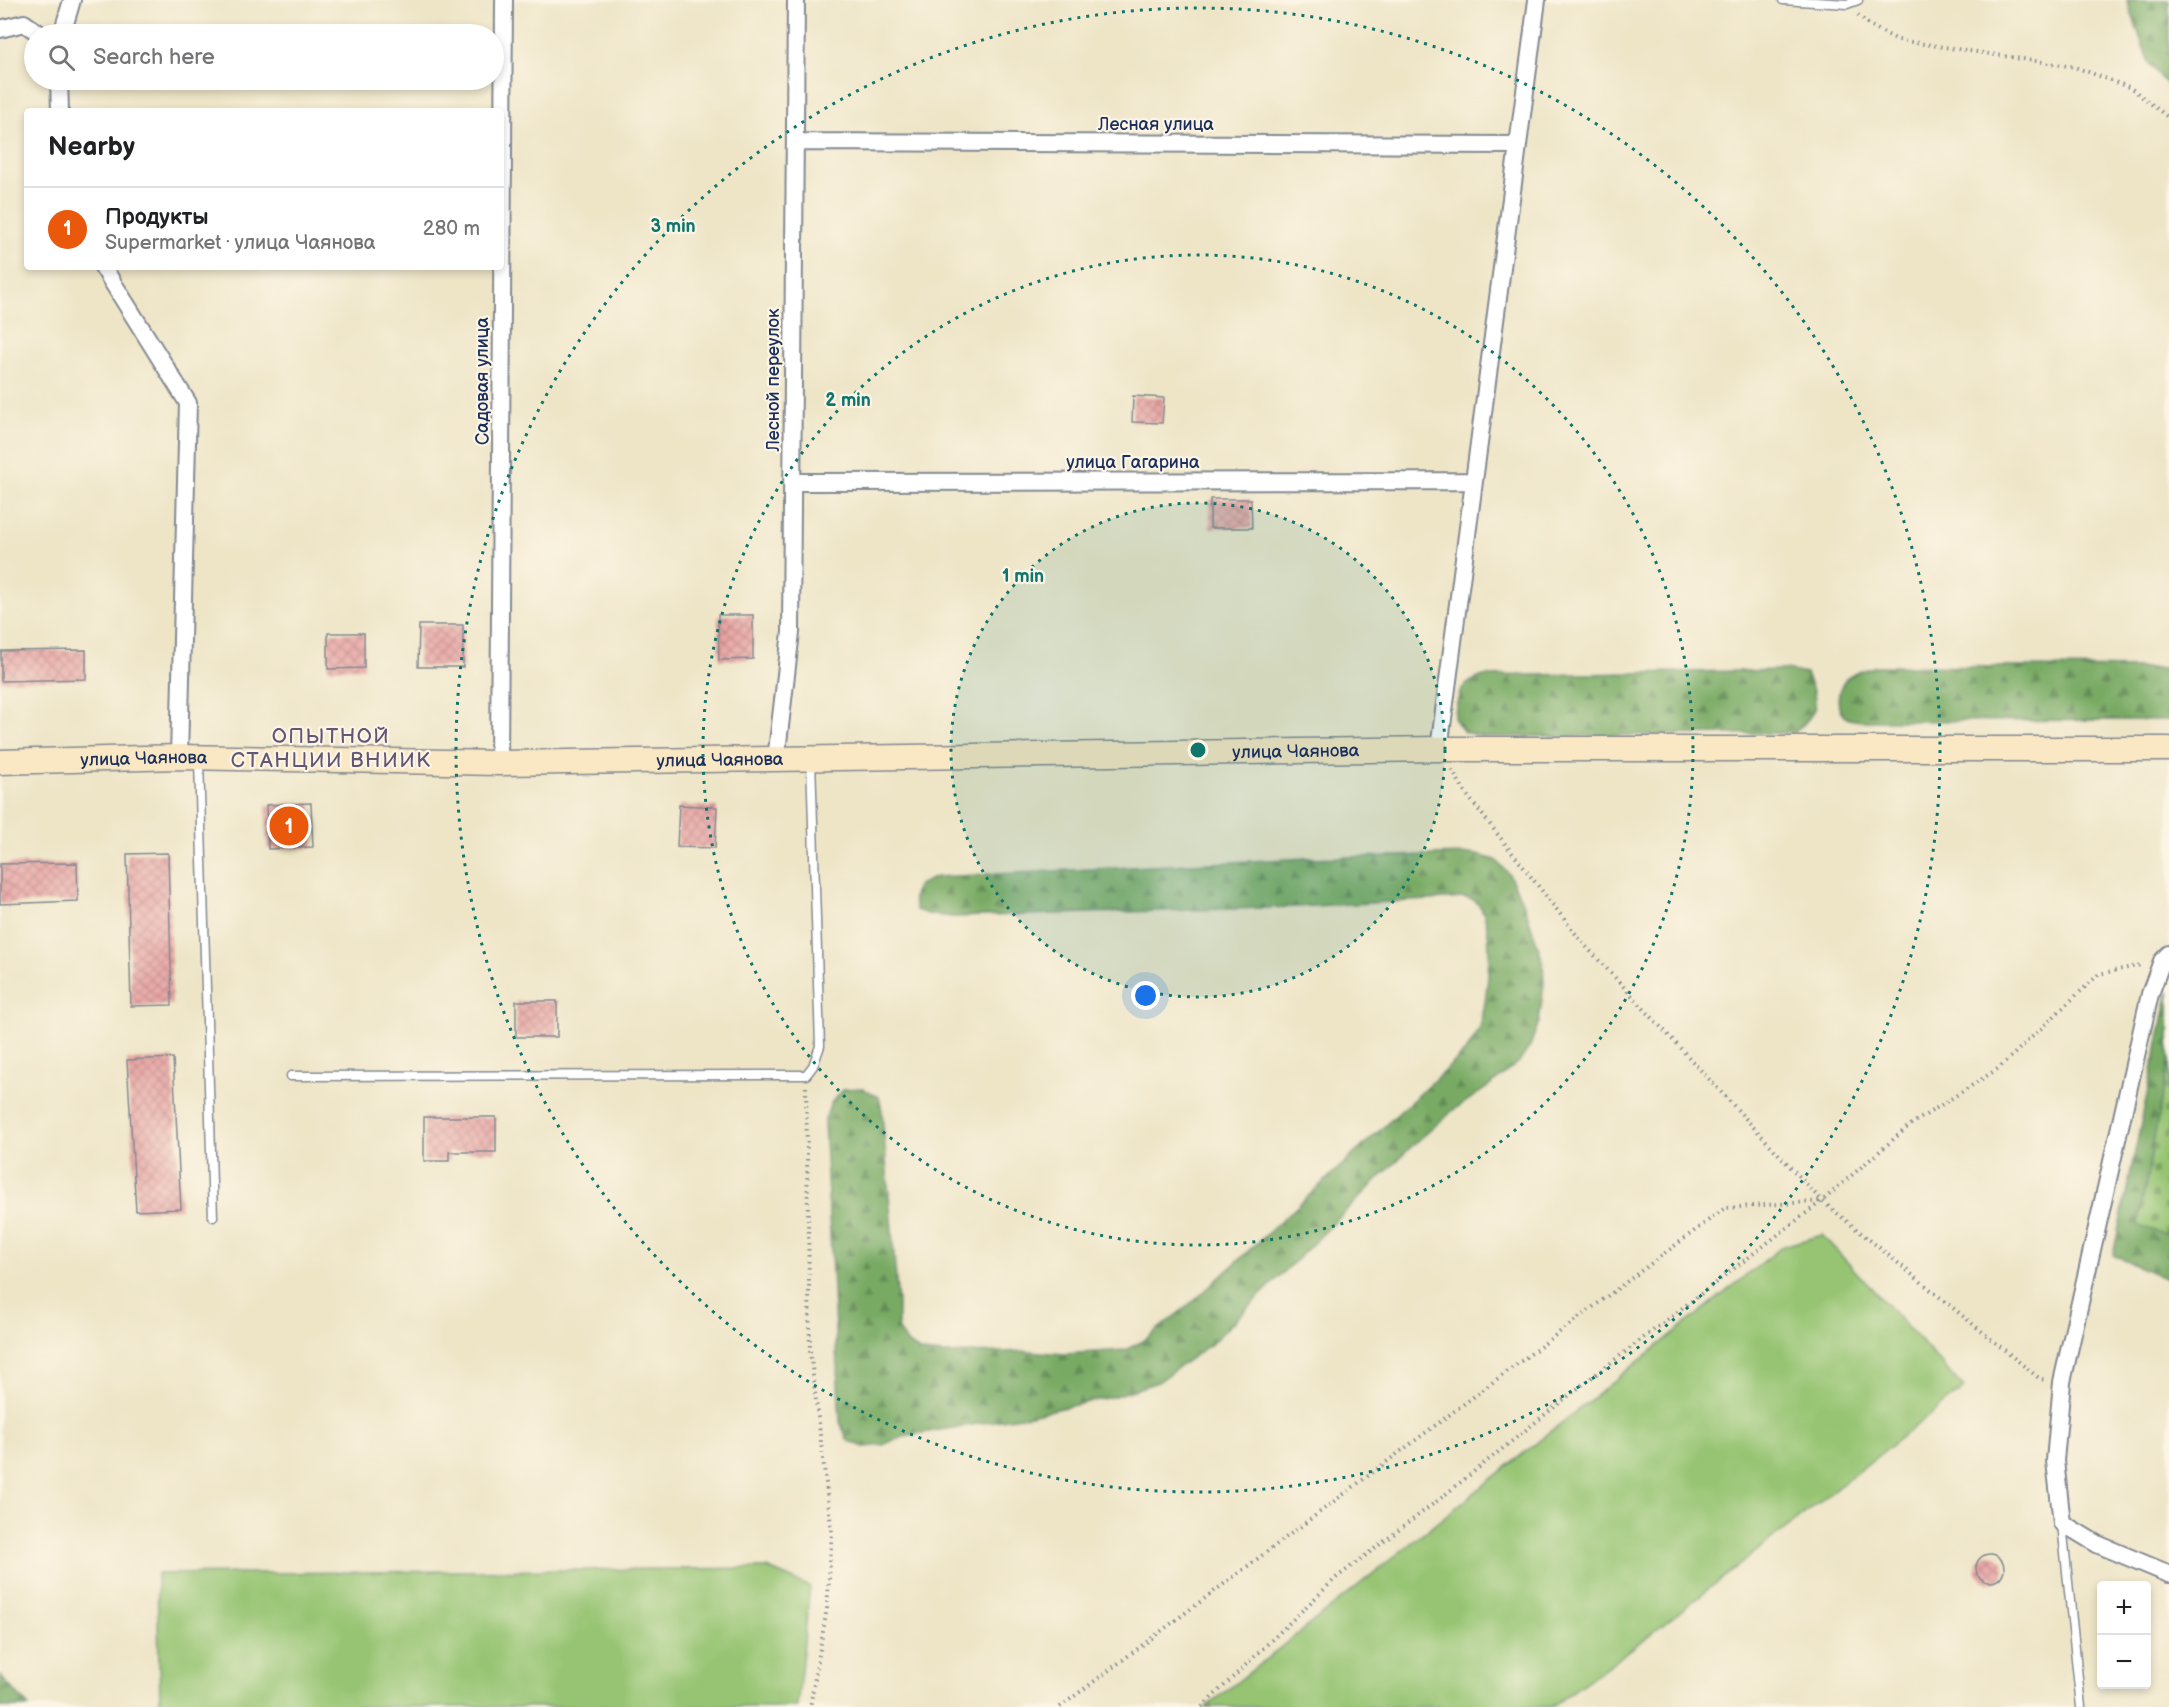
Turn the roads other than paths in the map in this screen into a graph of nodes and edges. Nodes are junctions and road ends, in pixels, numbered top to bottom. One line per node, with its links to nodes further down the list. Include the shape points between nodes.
1 (72, 0): 8 (street)
2 (504, 0): 9 (street, Садовая улица)
3 (796, 0): 15 (street, Лесной переулок)
4 (1537, 0): 16 (street)
5 (1783, 0): 6 (lane, via 1847,4)
6 (1858, 0)
7 (25, 24): 10 (street)
8 (65, 24)
9 (504, 24)
10 (0, 29)
11 (59, 90): 13 (street)
12 (504, 90): 14 (street, Садовая улица)
13 (60, 108)
14 (503, 108)
15 (795, 142): 16 (street, Лесная улица); 20 (street, Лесной переулок)
16 (1518, 145): 19 (street)
17 (105, 270): 23 (street, via 188,403)
18 (503, 270): 27 (street, Садовая улица)
19 (1473, 481): 20 (street, улица Гагарина); 21 (street)
20 (792, 482): 25 (street, Лесной переулок, via 791,632)
21 (1439, 749): 22 (street, улица Чаянова); 24 (street, улица Чаянова)
22 (2169, 749)
23 (189, 757): 26 (street, улица Чаянова); 27 (street, улица Чаянова); 30 (lane)
24 (811, 759): 25 (street, улица Чаянова); 29 (lane, via 820,1046 806,1075)
25 (776, 760): 27 (street, улица Чаянова)
26 (0, 762)
27 (500, 763)
28 (2166, 957): 31 (street, via 2150,994 2062,1382 2055,1461)
29 (291, 1076)
30 (213, 1216)
31 (2062, 1523): 32 (street, via 2097,1544); 33 (lane)
32 (2169, 1574)
33 (2082, 1707)

